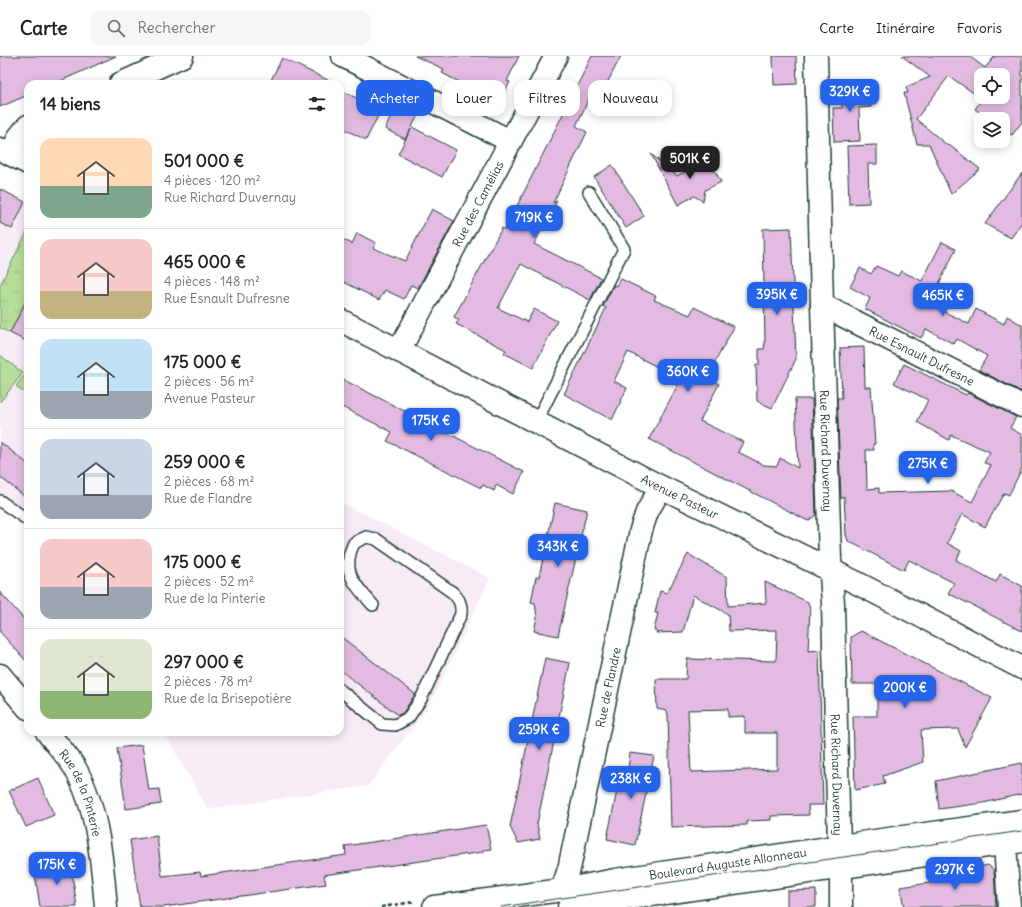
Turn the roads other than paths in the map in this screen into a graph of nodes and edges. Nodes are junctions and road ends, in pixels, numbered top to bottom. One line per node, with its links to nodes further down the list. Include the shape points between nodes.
1 (182, 56): 5 (street)
2 (343, 56): 7 (street)
3 (556, 56): 7 (street, Rue des Camélias)
4 (816, 56): 10 (street, Rue Richard Duvernay)
5 (129, 80)
6 (24, 130): 8 (street, via 18,137)
7 (510, 142): 12 (street, Rue des Camélias)
8 (13, 155)
9 (589, 192): 14 (lane, via 624,249)
10 (822, 305): 13 (street, Rue Esnault Dufresne); 18 (street, Rue Richard Duvernay)
11 (344, 322): 12 (street, Avenue Pasteur)
12 (399, 351): 14 (street, Avenue Pasteur)
13 (1022, 406)
14 (536, 422): 15 (street, Avenue Pasteur)
15 (661, 487): 18 (street, Avenue Pasteur); 29 (street, Rue de Flandre, via 640,530)
16 (0, 500): 17 (lane)
17 (24, 517)
18 (831, 571): 20 (street, Avenue Pasteur); 27 (street, Rue Richard Duvernay)
19 (373, 605): 22 (lane, via 353,581 349,572 348,561 354,543 366,537 376,539 452,592 460,603 461,614 421,699 408,718 395,724 382,724)
20 (1022, 668)
21 (0, 675): 23 (street)
22 (344, 693)
23 (24, 703)
24 (50, 736): 30 (street, Rue de la Pinterie, via 74,767 85,789 96,825)
25 (1022, 821): 27 (street, Boulevard Auguste Allonneau)
26 (1013, 842): 28 (street); 33 (street)
27 (839, 846): 29 (street, Boulevard Auguste Allonneau, via 615,880)
28 (841, 868): 29 (street); 32 (street)
29 (565, 898): 31 (street, Boulevard Auguste Allonneau)
30 (106, 907)
31 (434, 907)
32 (842, 907)
33 (1009, 907)

